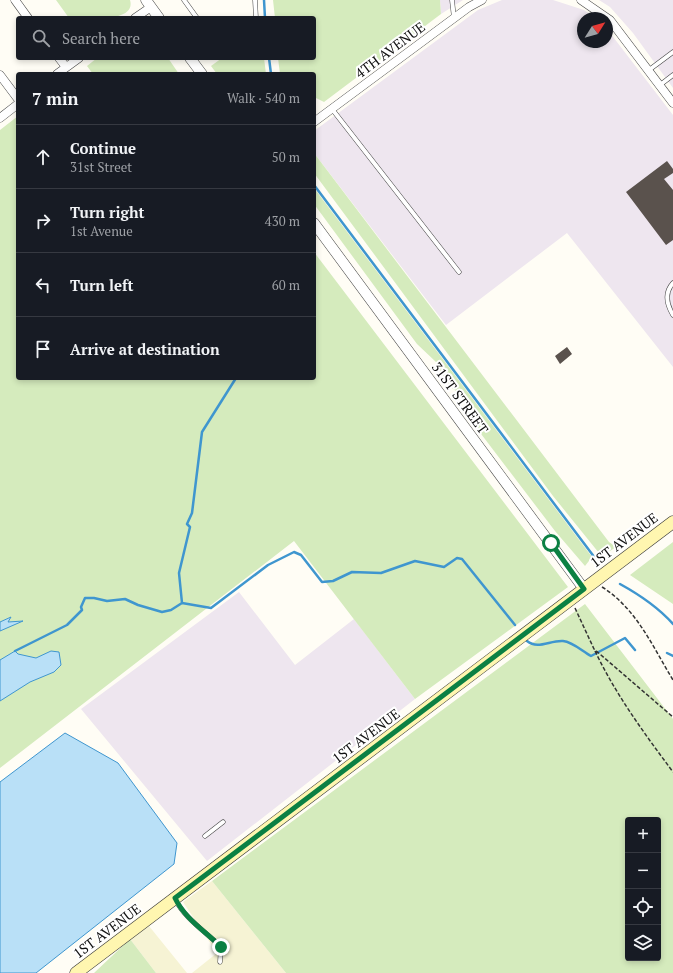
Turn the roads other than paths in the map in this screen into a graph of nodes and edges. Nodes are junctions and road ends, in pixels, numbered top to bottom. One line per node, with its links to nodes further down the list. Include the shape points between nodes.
1 (14, 0): 8 (street)
2 (184, 0): 11 (lane)
3 (255, 0): 12 (lane)
4 (452, 0): 13 (lane)
5 (482, 0): 13 (street, 4TH AVENUE)
6 (581, 0): 19 (street, via 597,9 613,24)
7 (148, 3): 9 (street); 10 (street)
8 (26, 16)
9 (137, 16)
10 (158, 16)
11 (196, 16)
12 (256, 16)
13 (454, 18): 28 (street, 4TH AVENUE)
14 (673, 52): 19 (lane)
15 (61, 60): 18 (street)
16 (76, 60): 18 (street)
17 (192, 60): 21 (street)
18 (66, 67): 20 (street)
19 (649, 70): 24 (street)
20 (60, 72)
21 (200, 72)
22 (0, 75): 25 (street)
23 (673, 75): 24 (lane)
24 (660, 85): 26 (street)
25 (16, 96)
26 (673, 103)
27 (16, 106): 29 (street)
28 (332, 109): 30 (street, 4TH AVENUE); 32 (lane)
29 (0, 118)
30 (316, 121)
31 (316, 226): 36 (street, 31ST STREET)
32 (459, 272)
33 (673, 283): 34 (lane, via 666,299)
34 (673, 315)
35 (673, 522): 36 (main road, 1ST AVENUE)
36 (589, 585): 39 (main road, 1ST AVENUE)
37 (223, 822): 38 (lane)
38 (205, 836)
39 (175, 898): 40 (lane, via 184,915 221,947); 41 (main road, 1ST AVENUE)
40 (220, 962)
41 (76, 973)

